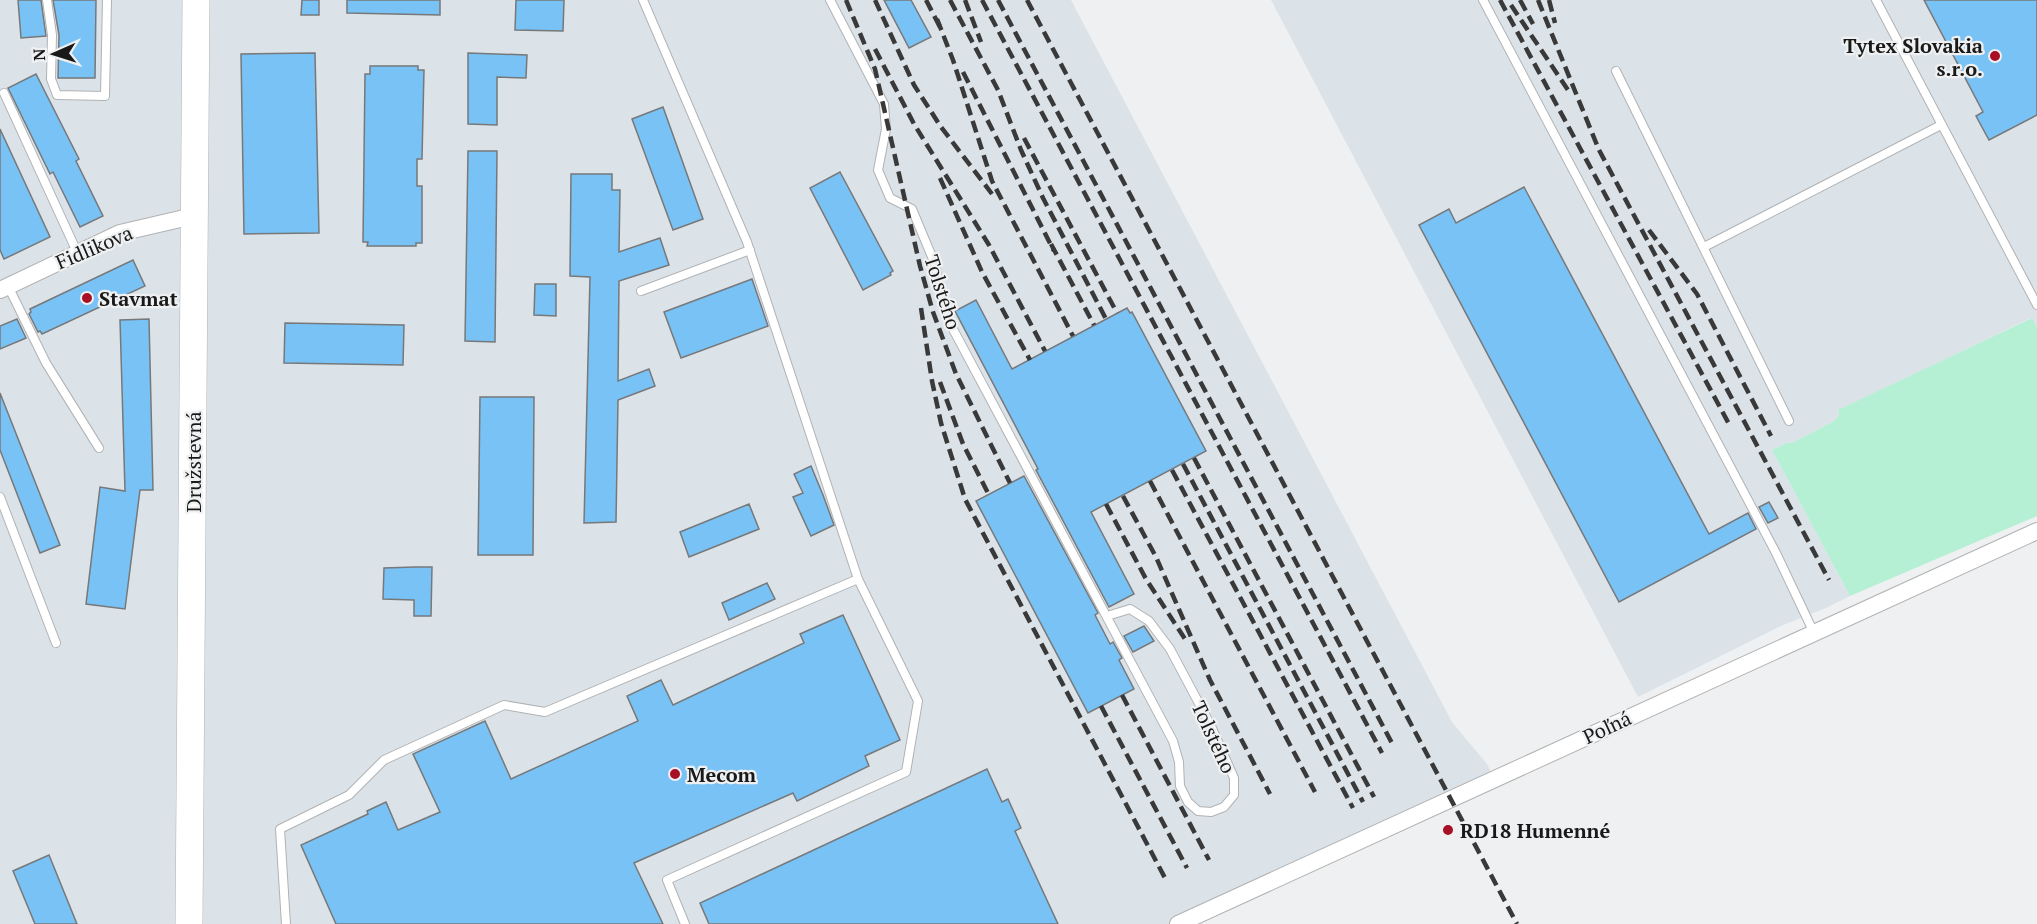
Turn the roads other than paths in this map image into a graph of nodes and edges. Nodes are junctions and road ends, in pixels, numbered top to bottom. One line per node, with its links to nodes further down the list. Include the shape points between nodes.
1 (47, 0): 2 (lane, via 52,34 51,79 57,95 105,96)
2 (107, 0)
3 (196, 0): 11 (main road, Družstevná)
4 (643, 0): 13 (lane)
5 (830, 0): 23 (lane, Tolstého, via 884,104 886,129 878,170 890,198 912,209 935,264 946,316)
6 (1483, 0): 24 (lane, via 1776,553)
7 (1876, 0): 10 (lane)
8 (1616, 71): 12 (lane)
9 (4, 93): 14 (lane)
10 (1941, 125): 12 (lane); 17 (lane)
11 (193, 216): 14 (street, Fidlikova, via 120,233); 26 (main road, Družstevná)
12 (1704, 247): 18 (lane)
13 (750, 250): 16 (lane); 22 (lane)
14 (77, 252): 15 (street, Fidlikova)
15 (4, 288): 19 (lane)
16 (641, 291)
17 (2037, 305)
18 (1789, 421)
19 (99, 448)
20 (0, 497): 25 (lane)
21 (2037, 531): 24 (street, Poľná)
22 (858, 579): 27 (lane, via 545,712 504,705 384,760 349,795 280,829); 28 (lane, via 918,701 906,772 667,880)
23 (1107, 616): 23 (lane, Tolstého, via 1130,609 1149,621 1170,649 1234,777 1234,795 1224,807 1198,811 1188,802 1180,786 1173,741)
24 (1814, 633): 29 (street, Poľná)
25 (56, 644)
26 (189, 924)
27 (286, 924)
28 (685, 924)
29 (1178, 924)

